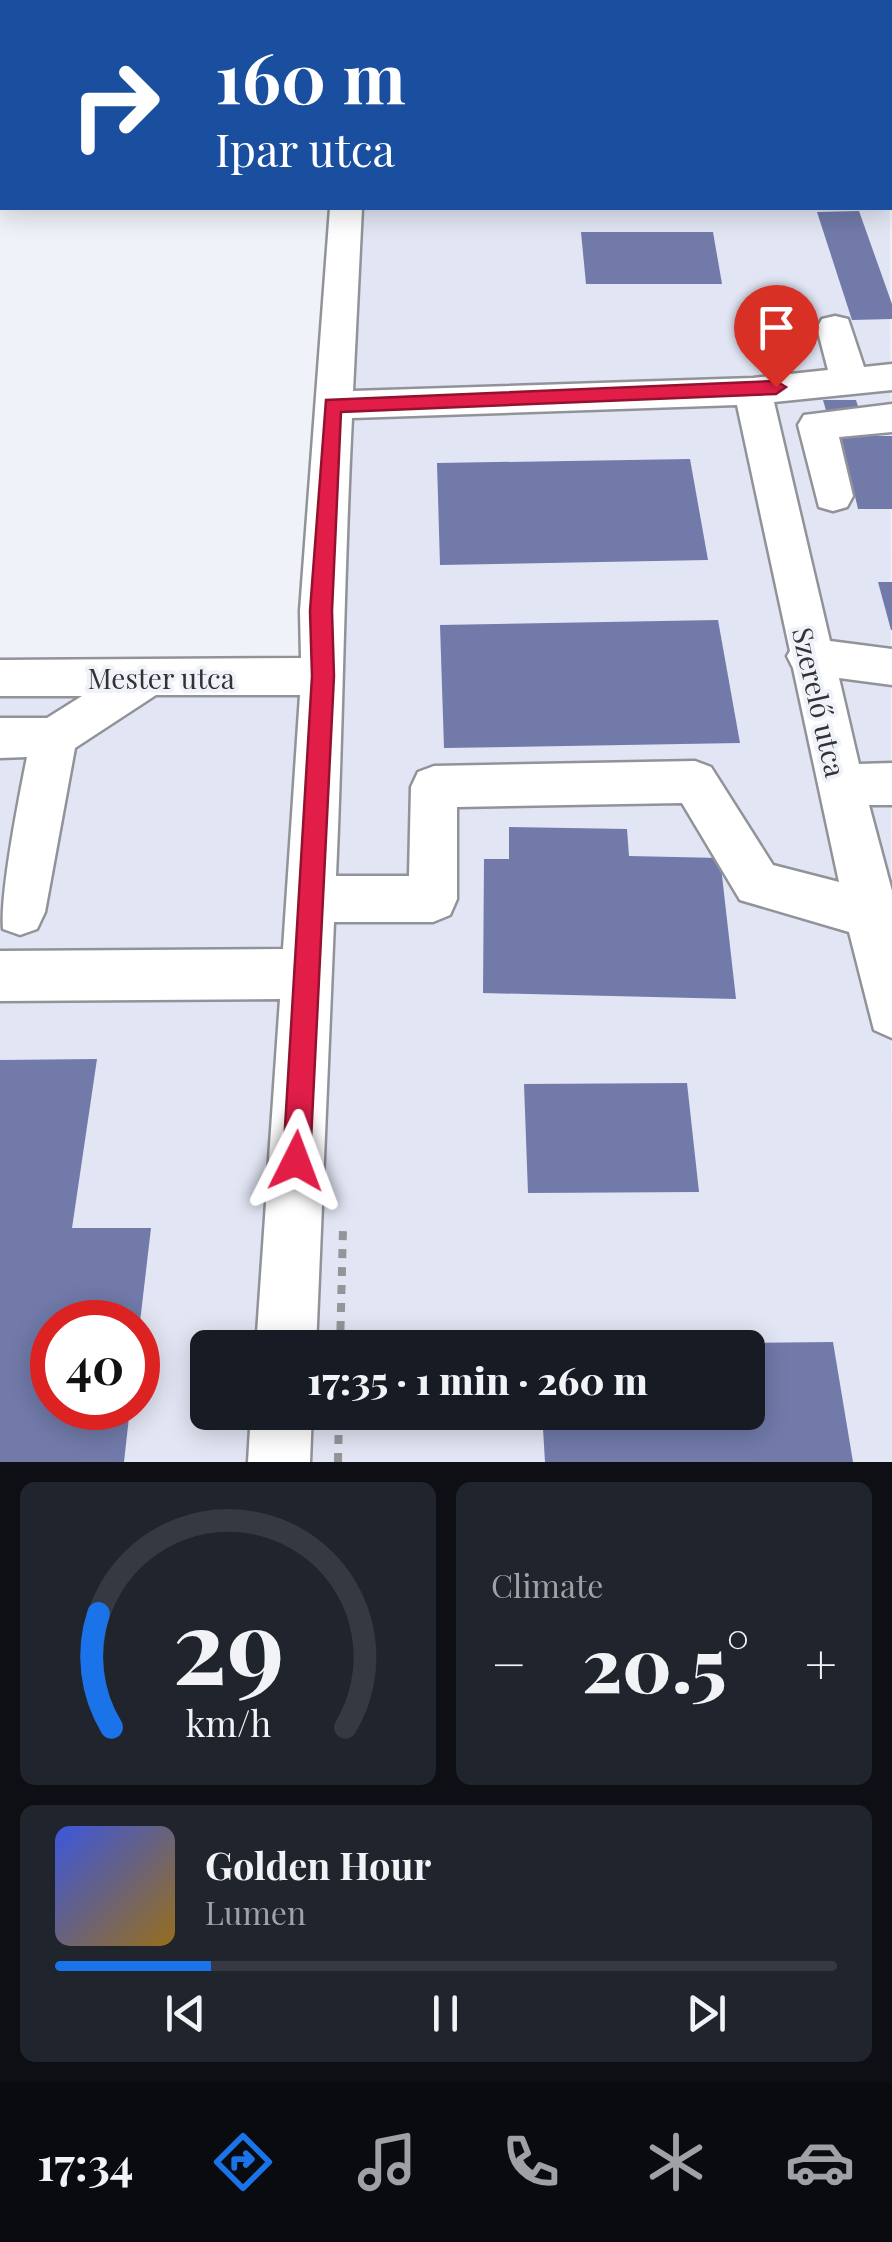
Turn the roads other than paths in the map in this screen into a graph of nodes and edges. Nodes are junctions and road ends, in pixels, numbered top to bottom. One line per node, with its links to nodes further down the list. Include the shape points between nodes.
1 (346, 210): 5 (street)
2 (835, 328): 3 (street)
3 (871, 378): 4 (street); 6 (street)
4 (753, 391): 5 (street); 8 (street, Szerelő utca)
5 (332, 405): 10 (street)
6 (891, 418): 7 (street, via 817,425)
7 (832, 496)
8 (809, 656): 9 (street); 16 (street, Szerelő utca)
9 (892, 668)
10 (323, 676): 11 (street, Mester utca); 17 (street)
11 (149, 677): 12 (street, Mester utca); 13 (street)
12 (0, 678)
13 (54, 737): 14 (street); 18 (street)
14 (0, 738)
15 (892, 784): 16 (street)
16 (839, 785): 19 (street, Szerelő utca)
17 (311, 899): 19 (street, via 433,899 434,787 696,782 757,884); 20 (street)
18 (20, 912)
19 (882, 914): 22 (street, Szerelő utca)
20 (307, 974): 21 (street); 23 (street)
21 (0, 976)
22 (892, 1012)
23 (287, 1330)
24 (281, 1430): 25 (street)
25 (279, 1462)

